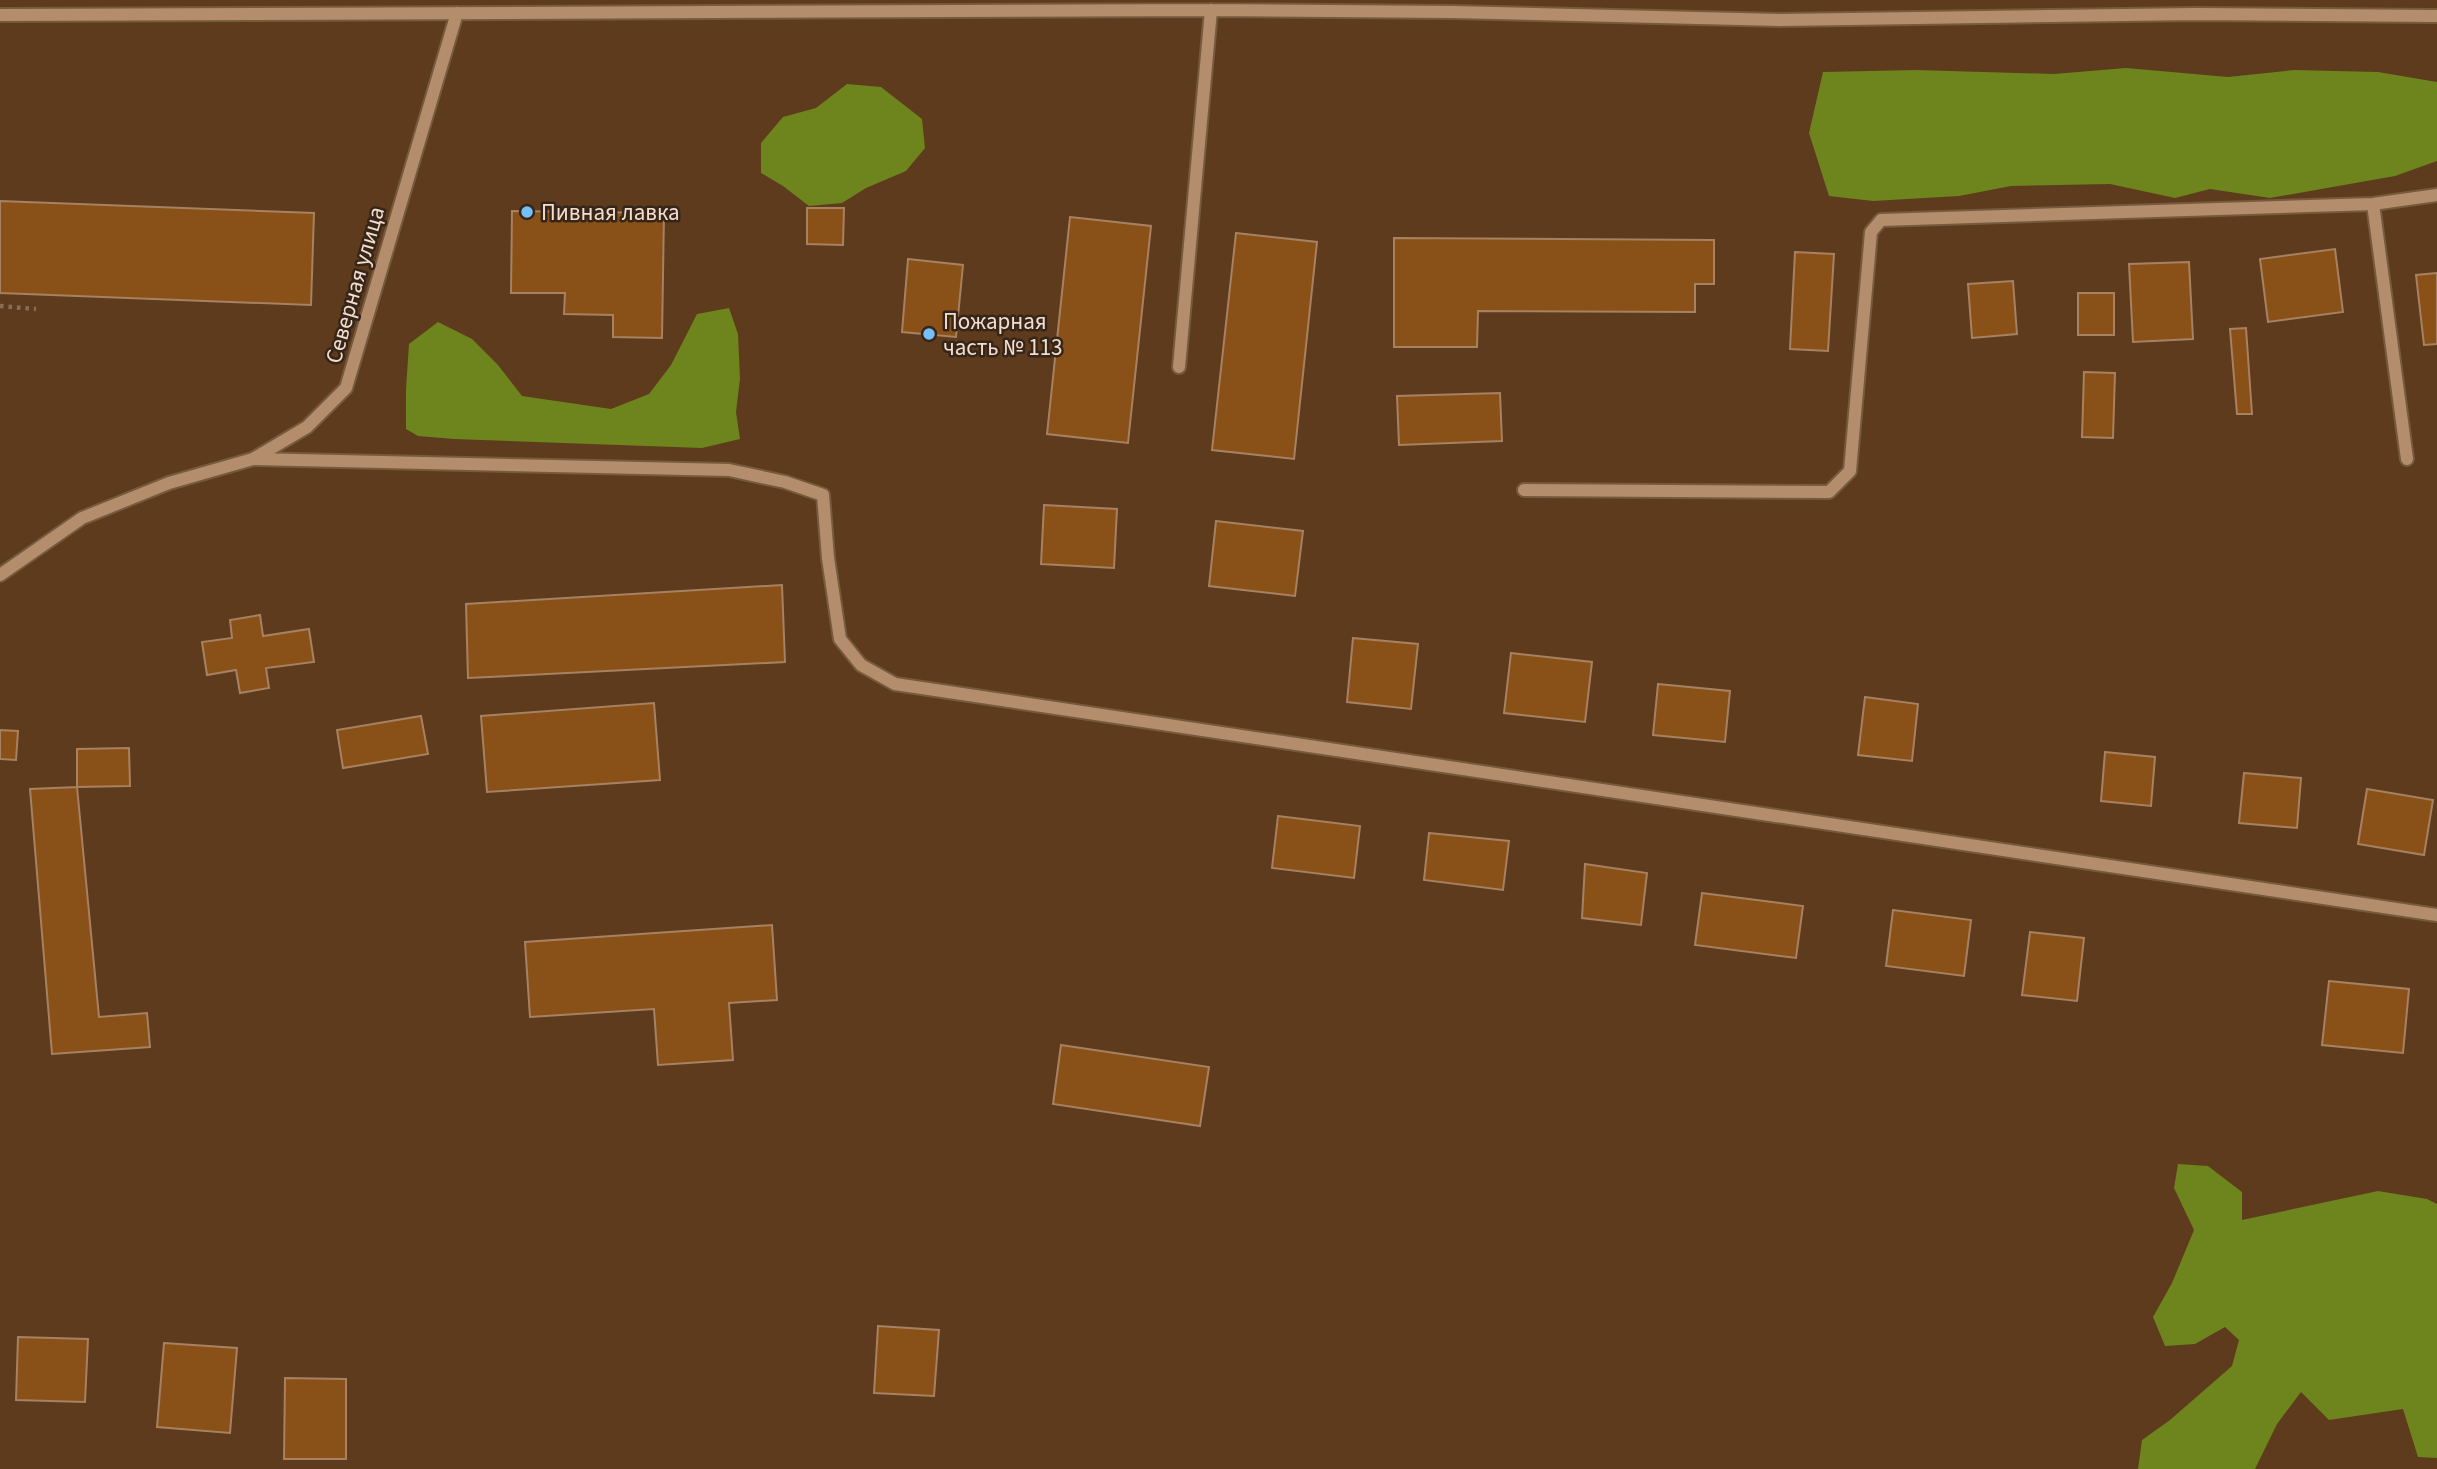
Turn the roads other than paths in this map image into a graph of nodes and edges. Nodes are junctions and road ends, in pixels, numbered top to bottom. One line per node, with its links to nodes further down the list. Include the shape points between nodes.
1 (1211, 10): 2 (street); 4 (street, via 1780,20); 7 (street)
2 (457, 13): 3 (street); 8 (street, Северная улица, via 346,388 307,427)
3 (0, 15)
4 (2437, 16)
5 (2437, 195): 6 (street)
6 (2373, 204): 9 (street); 10 (street, via 1881,220 1871,232 1850,471 1829,492)
7 (1179, 367)
8 (253, 459): 11 (street, Северная улица, via 169,483 82,518); 12 (street, via 729,470 823,495 840,639 861,665 895,684)
9 (2407, 459)
10 (1524, 490)
11 (0, 575)
12 (2437, 915)

